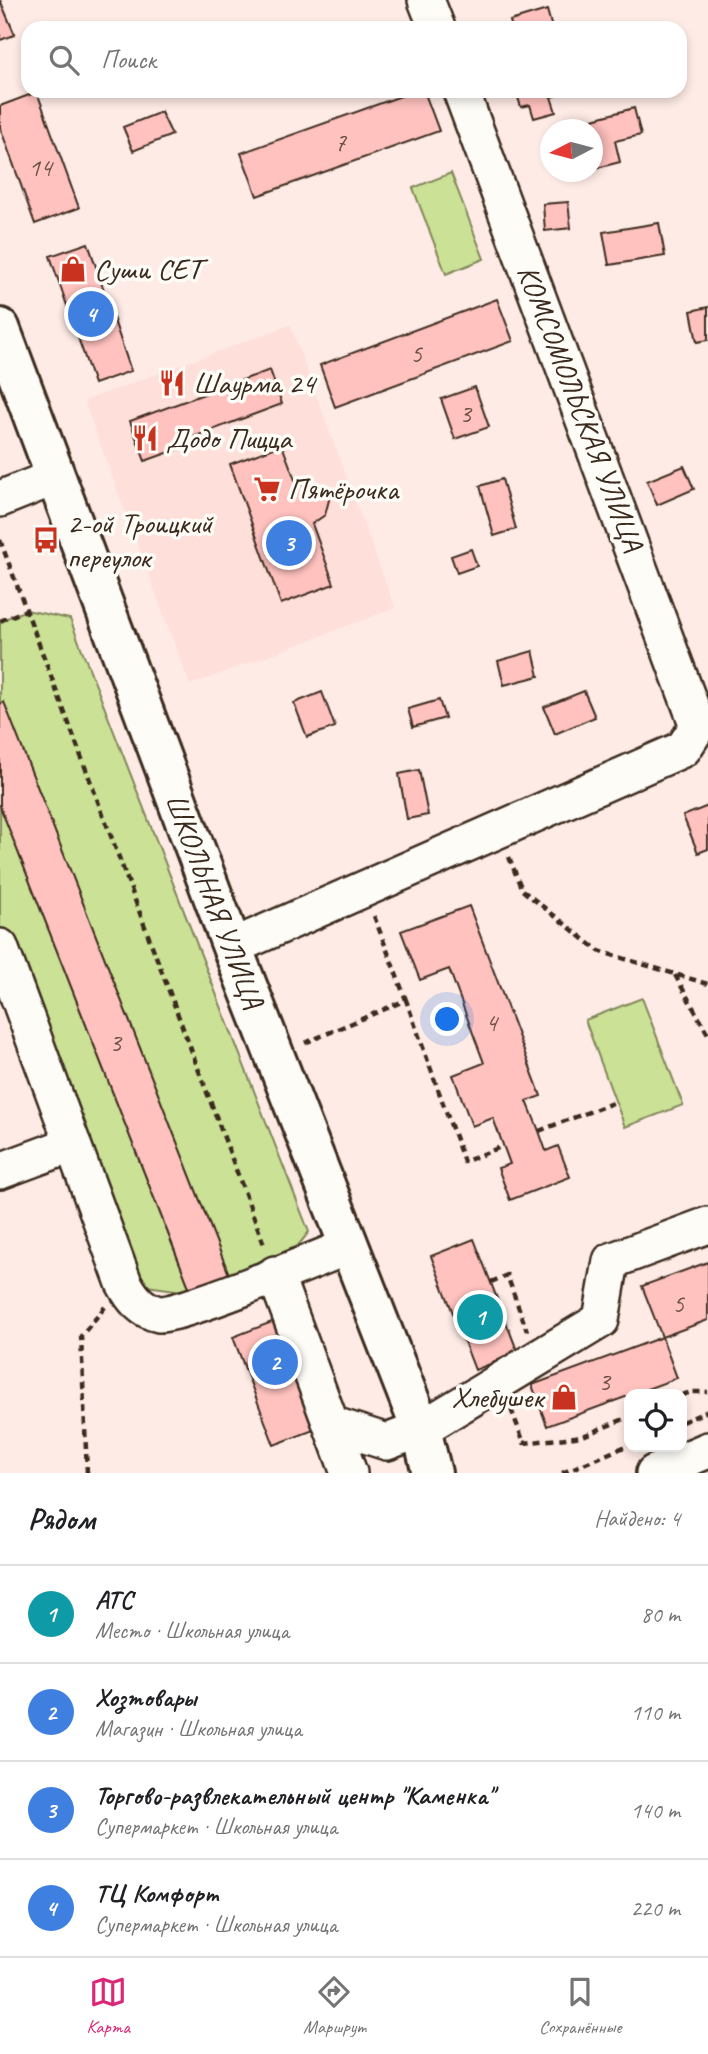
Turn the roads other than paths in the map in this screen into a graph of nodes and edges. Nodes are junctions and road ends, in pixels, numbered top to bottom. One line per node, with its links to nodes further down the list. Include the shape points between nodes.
1 (426, 0): 2 (street)
2 (434, 21)
3 (464, 98): 7 (street, КОМСОМОЛЬСКАЯ УЛИЦА)
4 (0, 328): 5 (main road, ШКОЛЬНАЯ УЛИЦА)
5 (55, 477): 6 (street); 9 (main road, ШКОЛЬНАЯ УЛИЦА)
6 (0, 499)
7 (700, 711): 9 (street, via 683,750)
8 (0, 947): 10 (street)
9 (232, 947): 13 (main road, ШКОЛЬНАЯ УЛИЦА)
10 (73, 1144): 11 (street); 14 (street, via 124,1283 147,1310 163,1315)
11 (0, 1171)
12 (708, 1225): 16 (street, via 611,1261 601,1320)
13 (349, 1246): 14 (street); 16 (main road, ШКОЛЬНАЯ УЛИЦА)
14 (275, 1274): 15 (street)
15 (331, 1424): 16 (street, via 387,1442); 18 (street)
16 (421, 1429): 19 (main road, ШКОЛЬНАЯ УЛИЦА)
17 (708, 1450): 20 (street)
18 (349, 1473)
19 (432, 1473)
20 (654, 1473)

